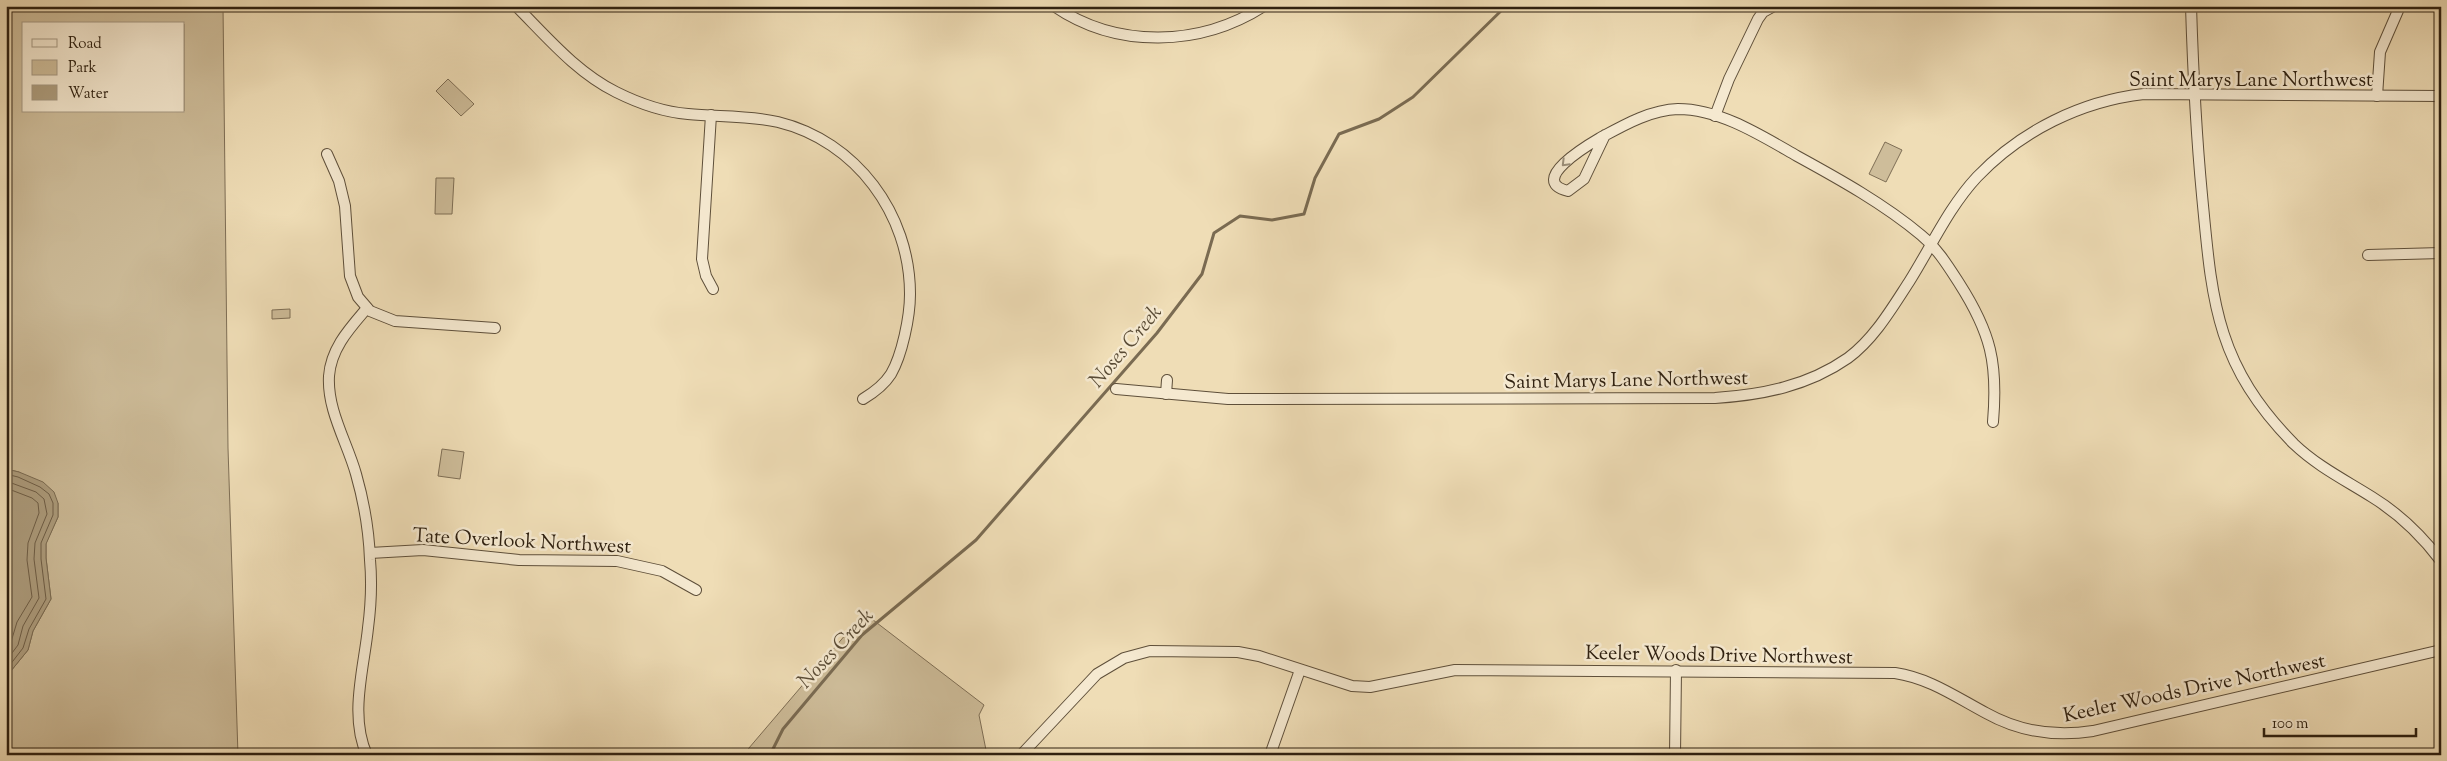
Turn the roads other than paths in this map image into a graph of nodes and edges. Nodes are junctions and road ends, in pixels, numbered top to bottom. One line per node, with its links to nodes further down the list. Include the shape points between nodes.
1 (516, 6): 11 (street, via 573,63 614,91 672,111)
2 (1054, 6): 3 (street, via 1098,29 1154,38 1217,30)
3 (1264, 6)
4 (1774, 6): 7 (street)
5 (2191, 6): 8 (street)
6 (2400, 6): 9 (street, via 2380,52)
7 (1763, 9): 12 (street)
8 (2193, 95): 9 (street, Saint Marys Lane Northwest); 15 (street, Saint Marys Lane Northwest, via 2122,96 2085,106 2052,122 2010,150 1978,177 1956,205); 27 (street, via 2212,292 2223,334 2240,374 2265,412 2295,445 2332,474 2393,512)
9 (2377, 96): 10 (street, Saint Marys Lane Northwest)
10 (2441, 96)
11 (710, 115): 18 (street, via 702,259); 24 (street, via 758,118 814,135 849,158 886,203 906,257 908,315 891,373 883,384)
12 (1715, 116): 13 (street, via 1689,110 1662,111); 15 (street, via 1812,164 1881,207)
13 (1605, 135): 13 (street, one-way to 13, via 1585,146 1559,168 1555,184 1560,189 1568,191 1584,180)
14 (327, 154): 19 (street, via 343,197 350,276 358,297)
15 (1932, 245): 23 (street, Saint Marys Lane Northwest, via 1888,314 1855,352 1814,377 1764,393 1715,398 1262,399); 25 (street, via 1964,291 1992,351 1996,381)
16 (2441, 253): 17 (street)
17 (2368, 255)
18 (713, 289)
19 (368, 308): 20 (street, via 395,321); 26 (street, via 342,339 329,379 332,402 356,474)
20 (495, 328)
21 (1167, 380): 23 (street)
22 (1116, 389): 23 (street, Saint Marys Lane Northwest)
23 (1166, 394)
24 (863, 399)
25 (1993, 422)
26 (370, 553): 28 (street, Tate Overlook Northwest, via 431,550 519,560 617,561 662,571); 32 (street, via 369,617 358,717)
27 (2441, 561)
28 (696, 590)
29 (2441, 650): 31 (street, Keeler Woods Drive Northwest, via 2093,730 2062,734 2040,733 2014,726 1911,676)
30 (1300, 670): 31 (street, Keeler Woods Drive Northwest, via 1352,686 1370,687 1455,670); 33 (street, Keeler Woods Drive Northwest, via 1238,652 1150,651 1124,658 1097,674); 34 (street)
31 (1676, 670): 35 (street)
32 (367, 755)
33 (1021, 755)
34 (1270, 755)
35 (1675, 755)

